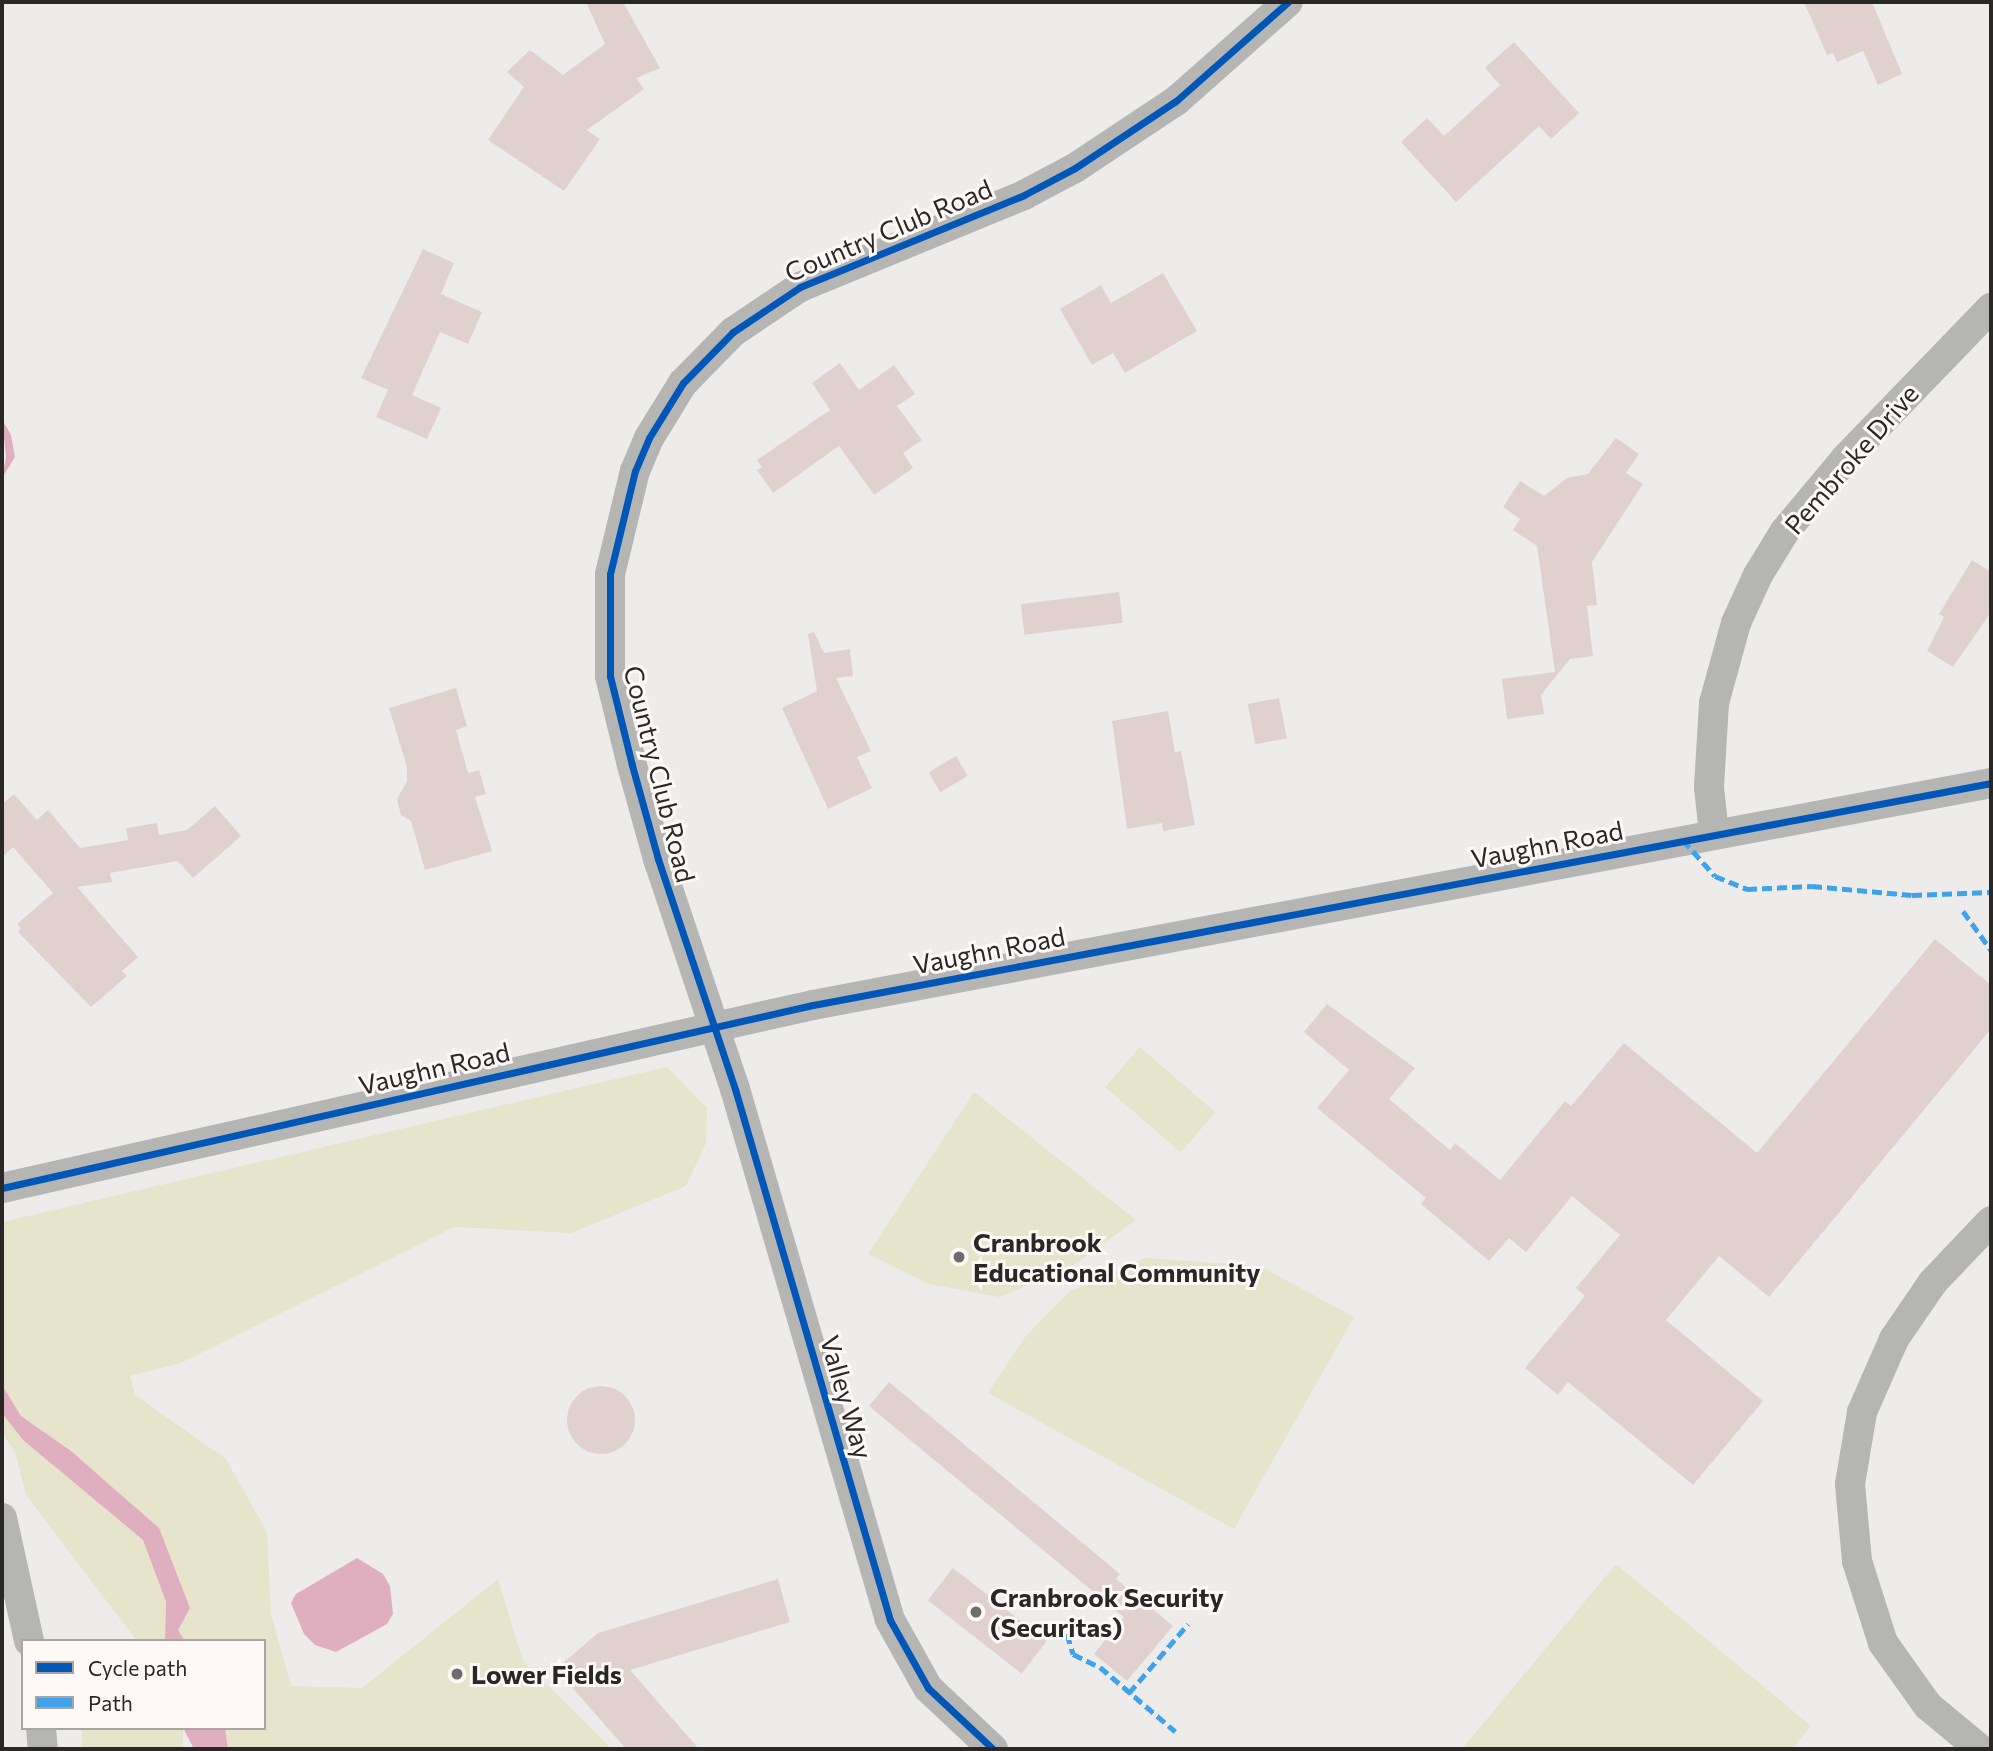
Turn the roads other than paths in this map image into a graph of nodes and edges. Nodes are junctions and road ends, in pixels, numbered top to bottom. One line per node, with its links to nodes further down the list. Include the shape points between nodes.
1 (1288, 2): 5 (street, Country Club Road, via 1176,101 1075,168 1024,195 800,287 771,304 682,383 649,438 635,471 610,575 610,676 658,859)
2 (1991, 308): 4 (street, Pembroke Drive, via 1846,458 1785,531 1758,575 1735,623 1714,703 1709,787)
3 (1991, 783): 4 (street, Vaughn Road)
4 (1714, 834): 5 (street, Vaughn Road)
5 (715, 1026): 6 (street, Vaughn Road); 12 (street, Valley Way, via 890,1620 928,1688)
6 (2, 1188)
7 (1991, 1221): 13 (street, via 1933,1282 1894,1339 1863,1412 1850,1484 1857,1560 1883,1643 1928,1706)
8 (2, 1518): 9 (street)
9 (29, 1639)
10 (41, 1730): 11 (street)
11 (43, 1749)
12 (993, 1749)
13 (1980, 1749)

